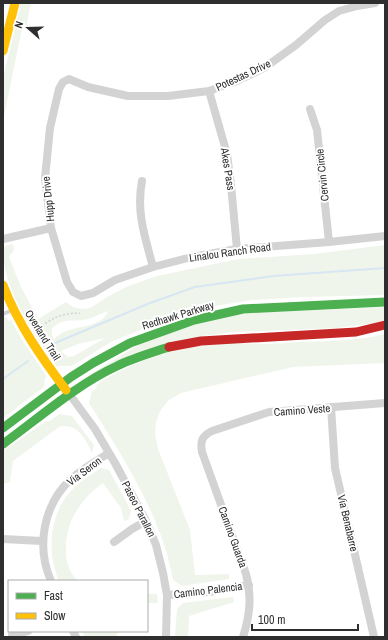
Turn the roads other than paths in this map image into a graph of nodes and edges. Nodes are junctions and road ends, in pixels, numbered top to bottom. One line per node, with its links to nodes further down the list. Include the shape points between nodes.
1 (14, 3): 3 (main road)
2 (375, 3): 4 (street, Potestas Drive, via 339,11 264,68)
3 (3, 51)
4 (209, 91): 5 (street, Potestas Drive, via 168,96 128,96 88,87 69,79 63,82); 12 (street, Akes Pass, via 227,154)
5 (57, 94): 8 (street, Hupp Drive, via 47,145 44,178)
6 (310, 109): 11 (street, Cervin Circle, via 317,130)
7 (142, 181): 13 (street, via 139,192 141,224)
8 (51, 228): 10 (street); 15 (street, Hupp Drive, via 67,282 73,292)
9 (385, 236): 11 (street, Linalou Ranch Road)
10 (3, 239)
11 (330, 242): 12 (street, Linalou Ranch Road)
12 (237, 249): 13 (street, Linalou Ranch Road, via 192,256)
13 (153, 266): 15 (street, Linalou Ranch Road)
14 (3, 285): 17 (main road, Overland Trail)
15 (81, 296)
16 (385, 302): 20 (main road, Redhawk Parkway, via 243,309 194,320 130,343)
17 (13, 310): 18 (lane); 20 (main road, Overland Trail)
18 (3, 314)
19 (385, 325): 21 (main road, via 356,332 201,341 170,347 116,366)
20 (61, 384): 21 (main road, Overland Trail); 24 (main road, Redhawk Parkway)
21 (70, 395): 26 (main road); 27 (street, Paseo Parallon)
22 (385, 403): 23 (street, Camino Veste)
23 (331, 407): 25 (street, Camino Veste, via 269,412 212,431); 39 (street, Via Benabarre, via 335,468)
24 (3, 428)
25 (202, 439): 33 (street, Camino Guarda, via 202,452)
26 (3, 444)
27 (109, 453): 28 (street, Paseo Parallon); 30 (street, Via Seron, via 79,472 60,491 45,523)
28 (146, 521): 31 (street); 34 (street, Paseo Parallon, via 156,545)
29 (3, 539): 30 (street)
30 (42, 541): 32 (street, Via Seron, via 43,557)
31 (114, 542)
32 (51, 580)
33 (249, 585): 34 (street, Camino Palencia, via 209,592); 38 (street, Camino Guarda, via 250,609)
34 (167, 595): 37 (street, Paseo Parallon)
35 (23, 632): 36 (street)
36 (12, 634)
37 (166, 637)
38 (243, 637)
39 (374, 637)

